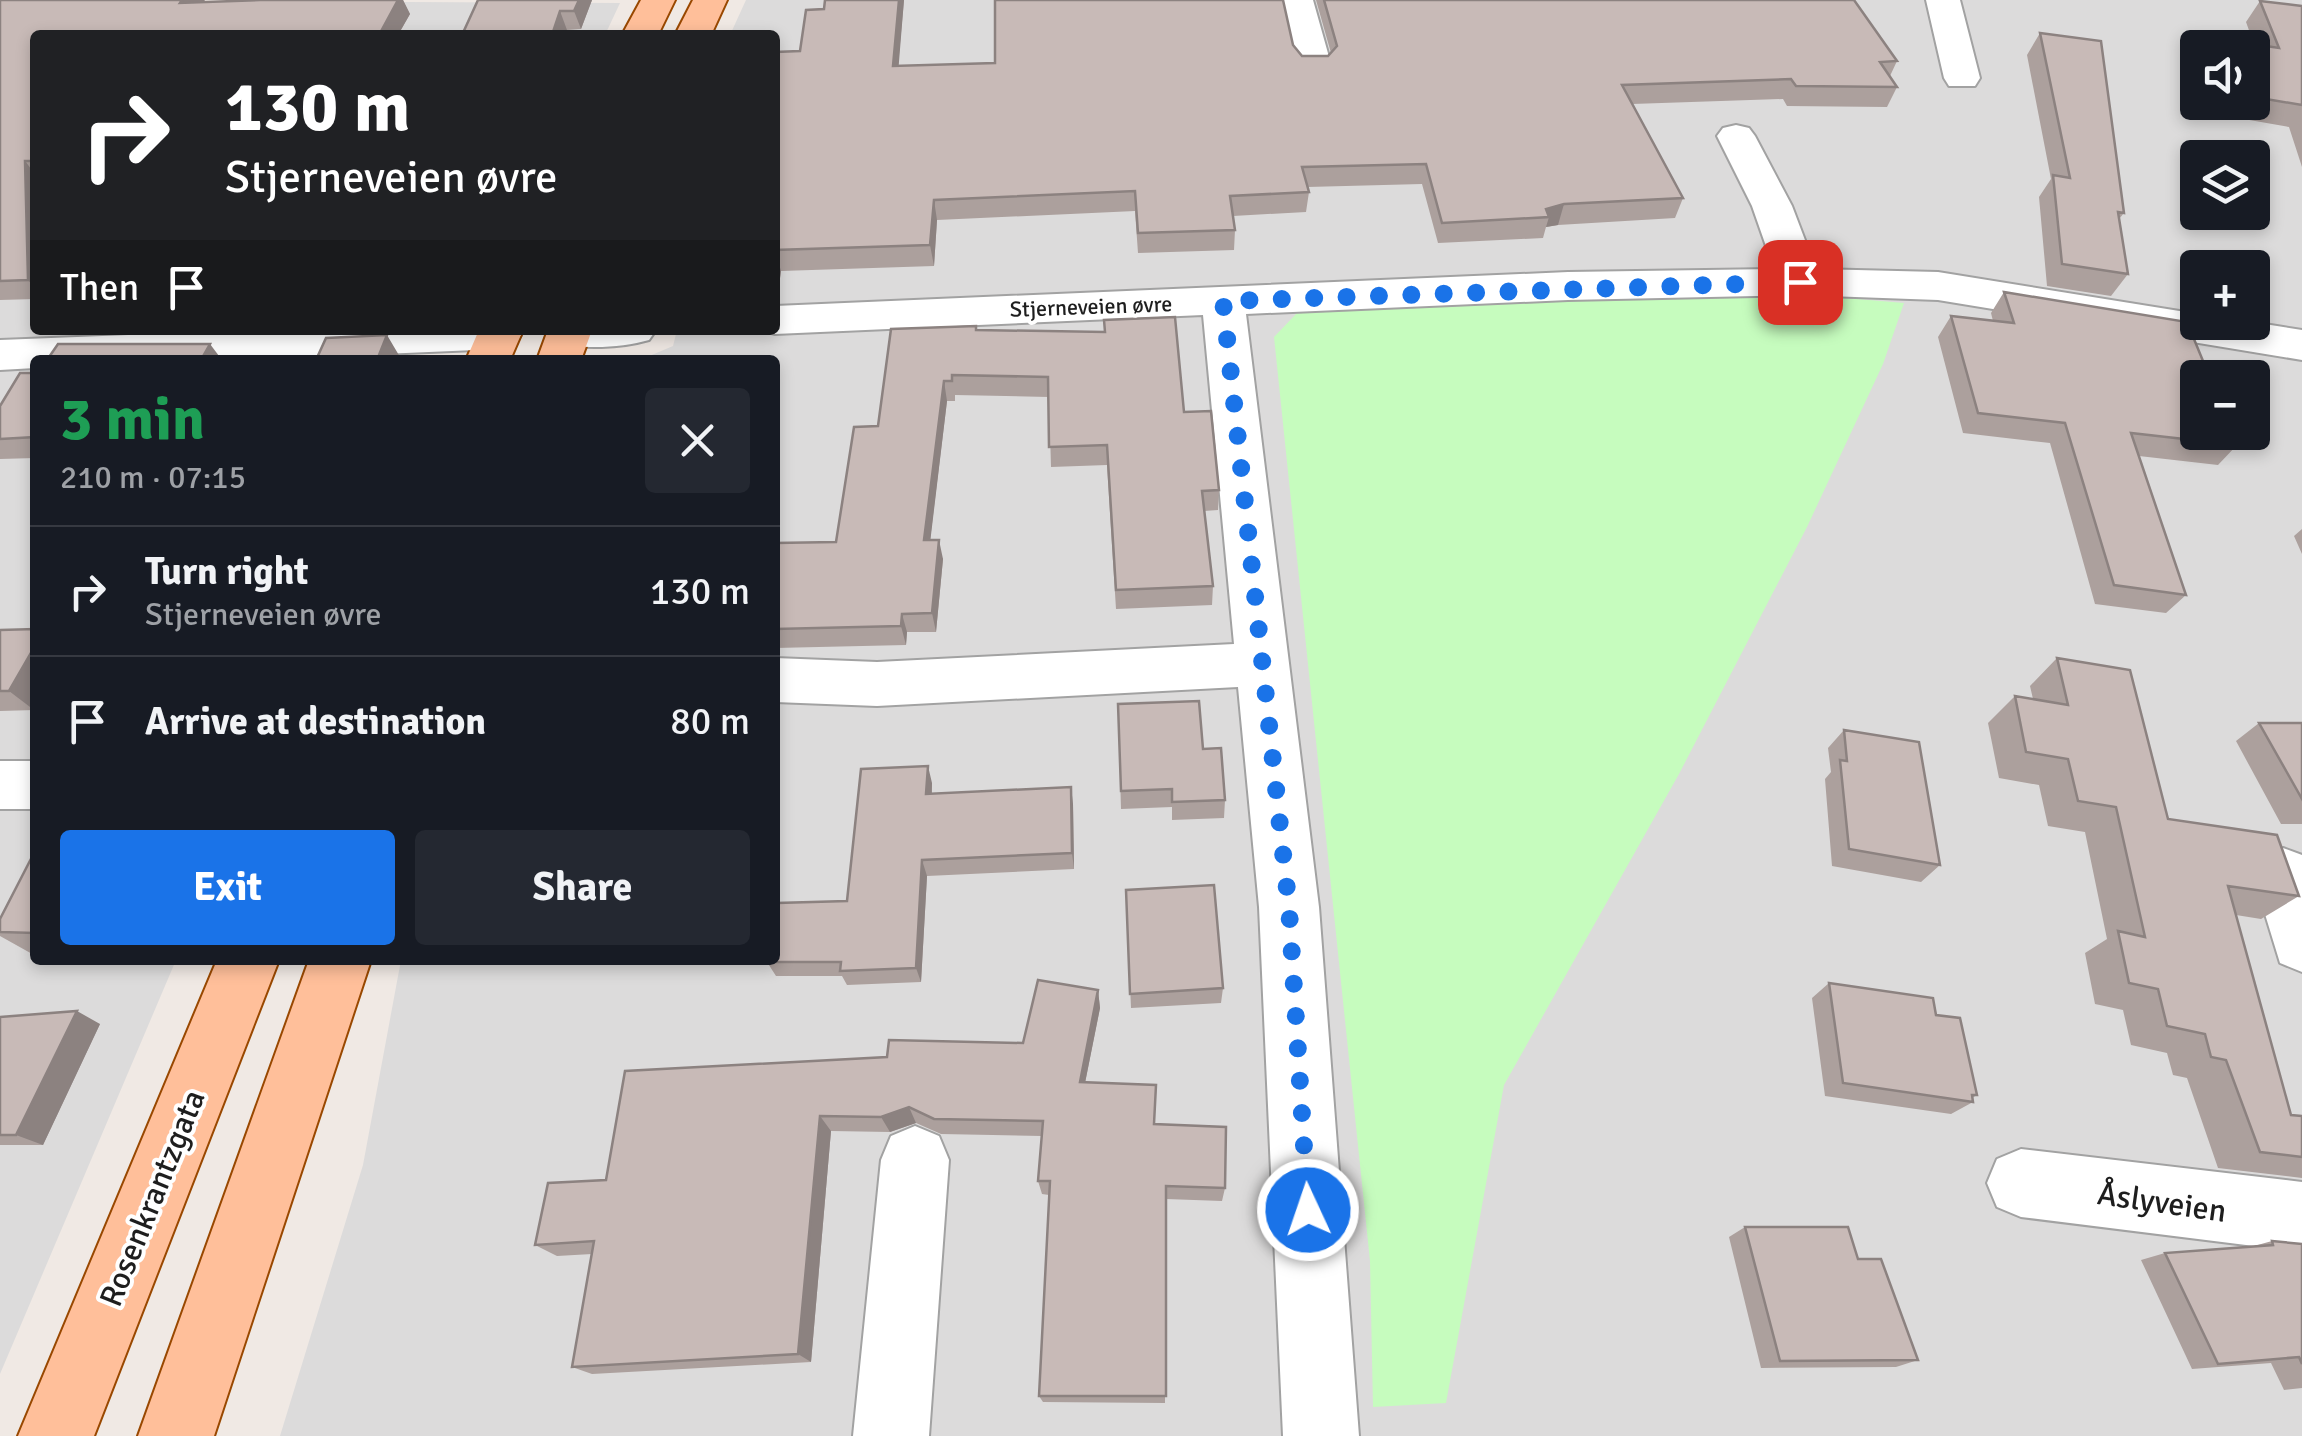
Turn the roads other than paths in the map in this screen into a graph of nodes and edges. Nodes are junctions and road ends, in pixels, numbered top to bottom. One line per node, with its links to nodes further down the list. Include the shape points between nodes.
1 (658, 0): 5 (main road)
2 (710, 0): 6 (main road)
3 (1296, 0): 7 (street)
4 (1943, 0): 8 (street)
5 (643, 30)
6 (696, 30)
7 (1313, 64)
8 (1962, 78)
9 (1736, 136): 10 (street)
10 (1800, 282): 11 (street, Stjerneveien øvre); 16 (street, Stjerneveien øvre, via 1938,286)
11 (1223, 301): 12 (street, Stjerneveien øvre); 18 (street)
12 (780, 320)
13 (603, 335): 14 (street)
14 (566, 341)
15 (496, 342): 17 (street)
16 (2302, 345)
17 (0, 355)
18 (1262, 664): 19 (street, via 877,684); 32 (street, via 1289,908)
19 (780, 680)
20 (0, 785): 21 (street)
21 (30, 785)
22 (2283, 875): 23 (street)
23 (2302, 943)
24 (246, 965): 29 (main road, Rosenkrantzgata)
25 (338, 965): 30 (main road)
26 (916, 1160): 31 (street)
27 (2021, 1182): 28 (street, Åslyveien)
28 (2302, 1217)
29 (56, 1436)
30 (176, 1436)
31 (891, 1436)
32 (1321, 1436)

